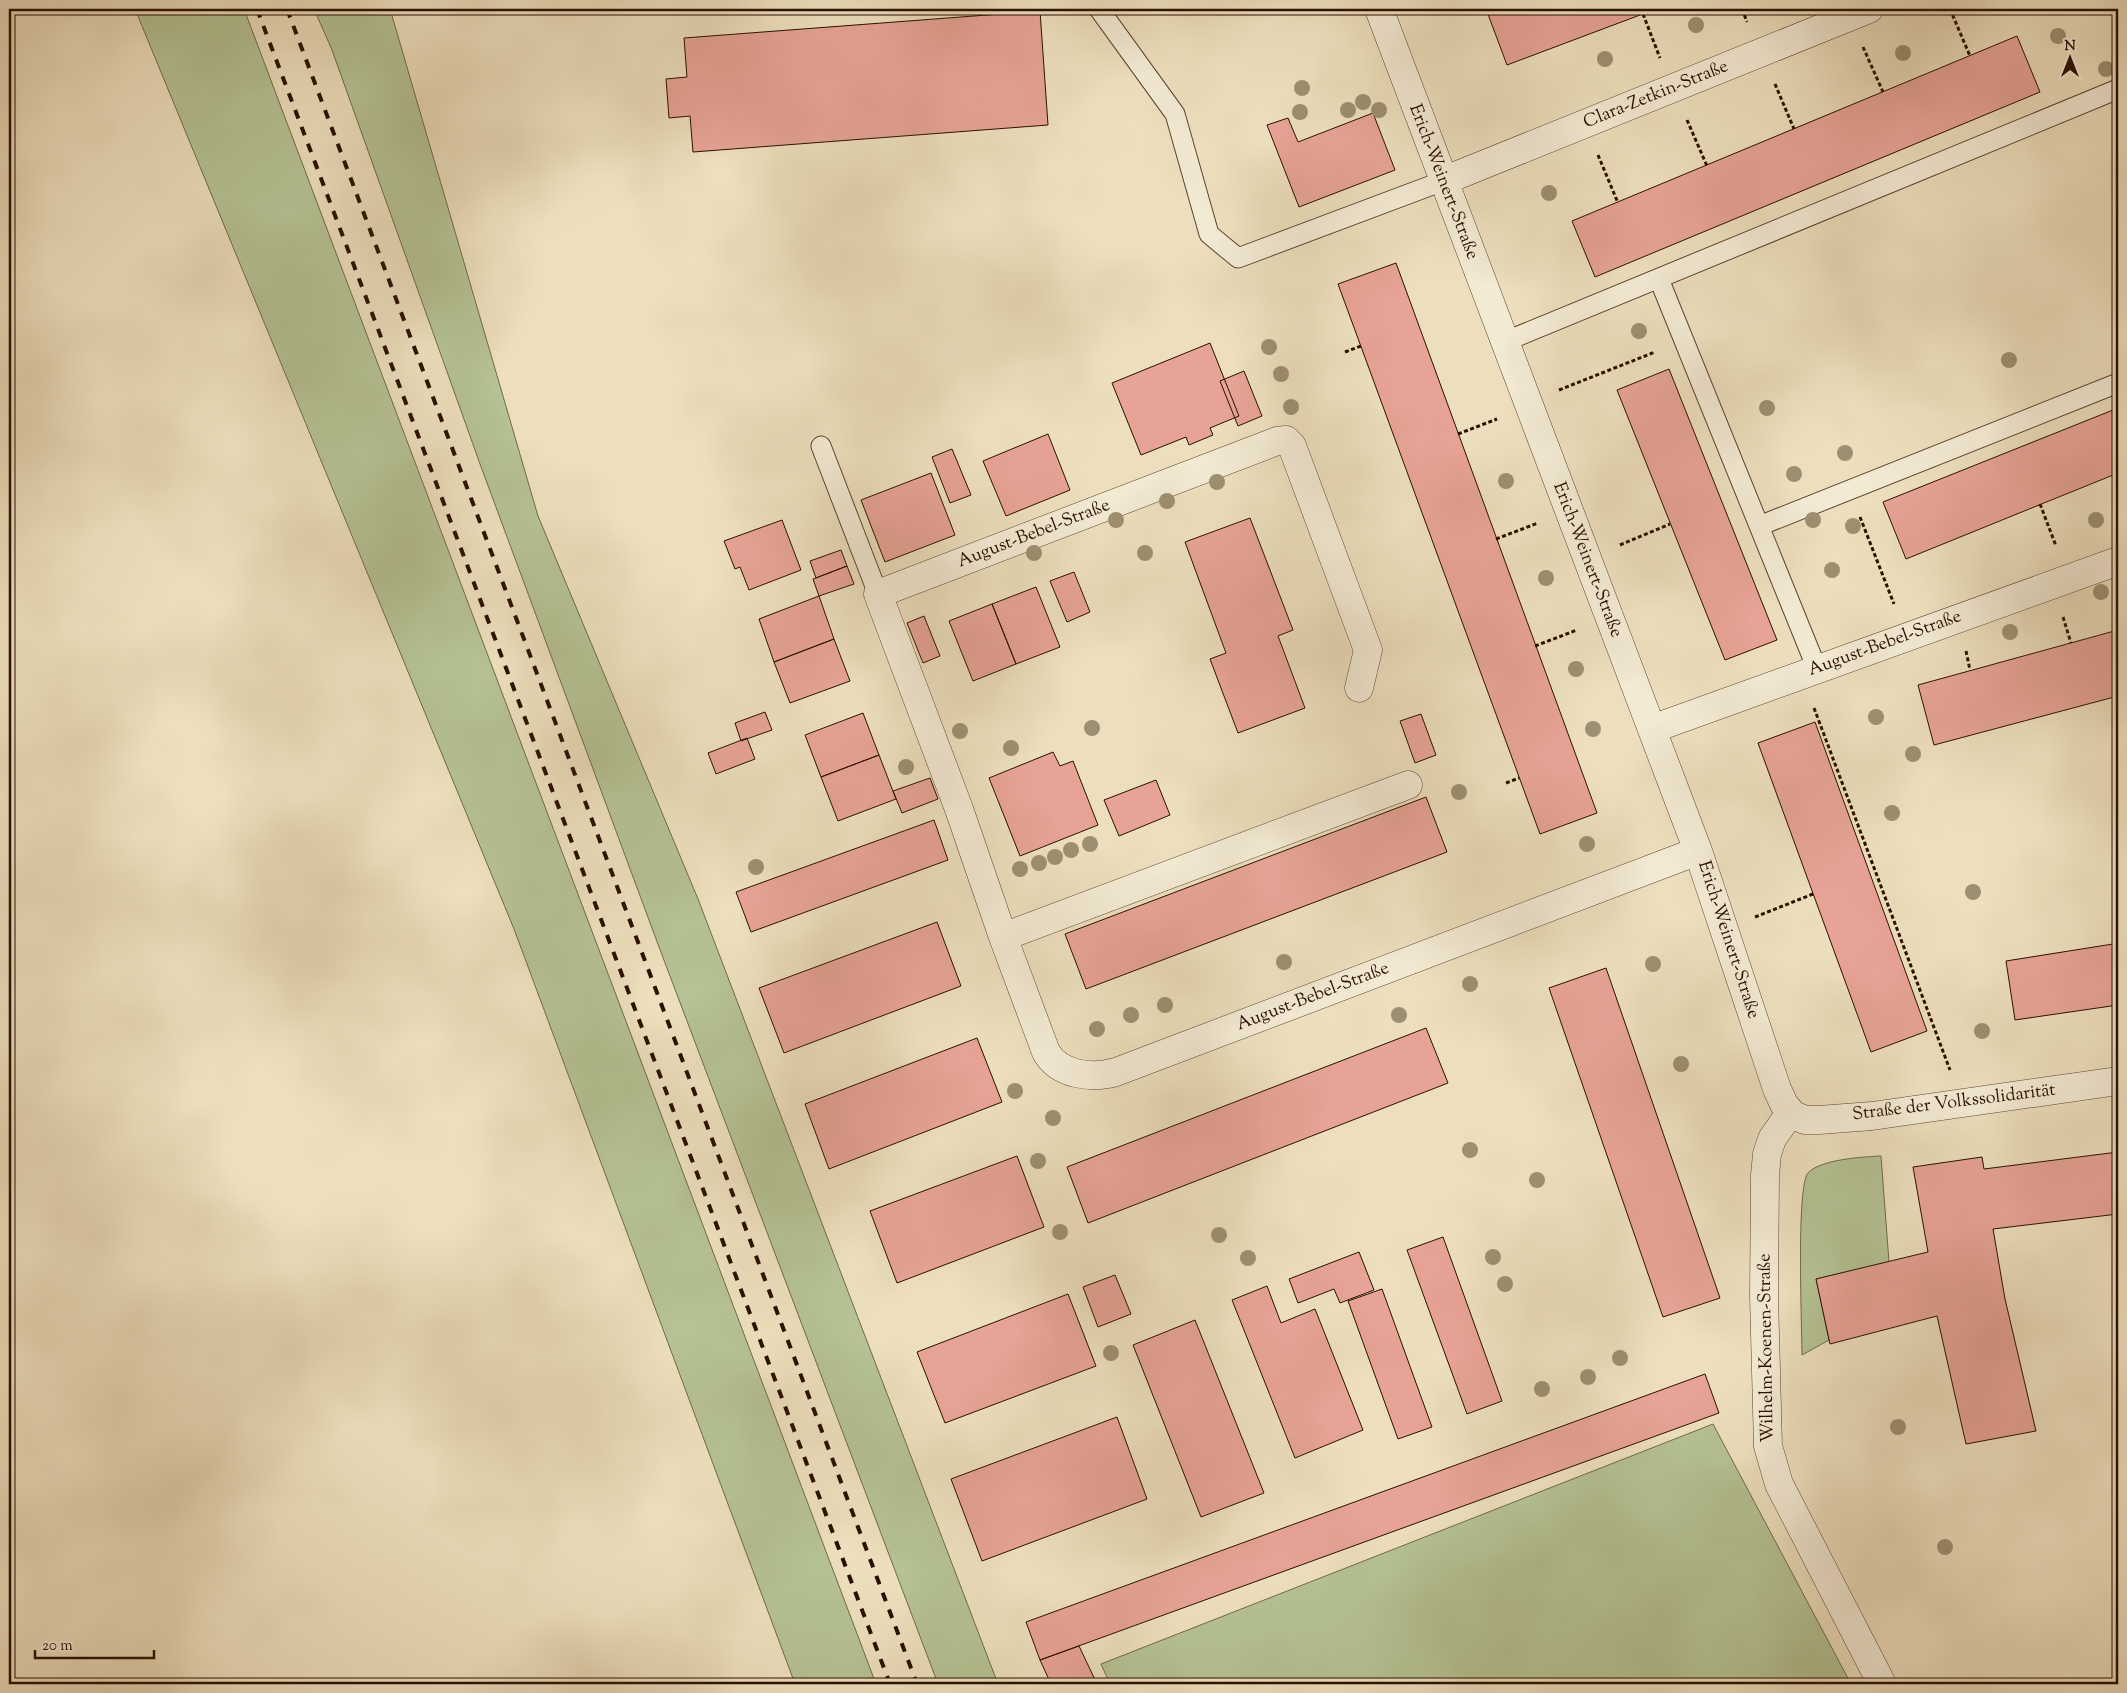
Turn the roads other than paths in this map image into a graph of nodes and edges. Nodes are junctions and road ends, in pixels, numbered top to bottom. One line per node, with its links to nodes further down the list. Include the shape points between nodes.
1 (1099, 9): 5 (lane, via 1175,114 1209,234 1238,258)
2 (1379, 9): 5 (street, Erich-Weinert-Straße)
3 (1869, 9): 5 (street, Clara-Zetkin-Straße)
4 (2118, 89): 6 (lane)
5 (1443, 181): 7 (street, Erich-Weinert-Straße)
6 (1659, 279): 7 (lane); 10 (lane)
7 (1504, 342): 15 (street, Erich-Weinert-Straße)
8 (2118, 383): 10 (lane)
9 (821, 446): 12 (lane)
10 (1759, 526): 13 (lane)
11 (2118, 561): 13 (street, August-Bebel-Straße)
12 (878, 594): 14 (street, August-Bebel-Straße, via 1286,440 1292,446 1368,650); 18 (street, August-Bebel-Straße, via 959,809)
13 (1810, 672): 15 (street, August-Bebel-Straße)
14 (1359, 688)
15 (1652, 729): 17 (street, Erich-Weinert-Straße)
16 (1408, 785): 18 (street)
17 (1698, 851): 18 (street, August-Bebel-Straße, via 1101,1076 1072,1072 1052,1061); 20 (street, Erich-Weinert-Straße, via 1777,1089)
18 (1003, 938)
19 (2118, 1081): 20 (street, Straße der Volkssolidarität, via 1872,1116 1810,1120)
20 (1790, 1113): 21 (street, Wilhelm-Koenen-Straße, via 1772,1139 1765,1169 1768,1446 1779,1484)
21 (1882, 1684)

